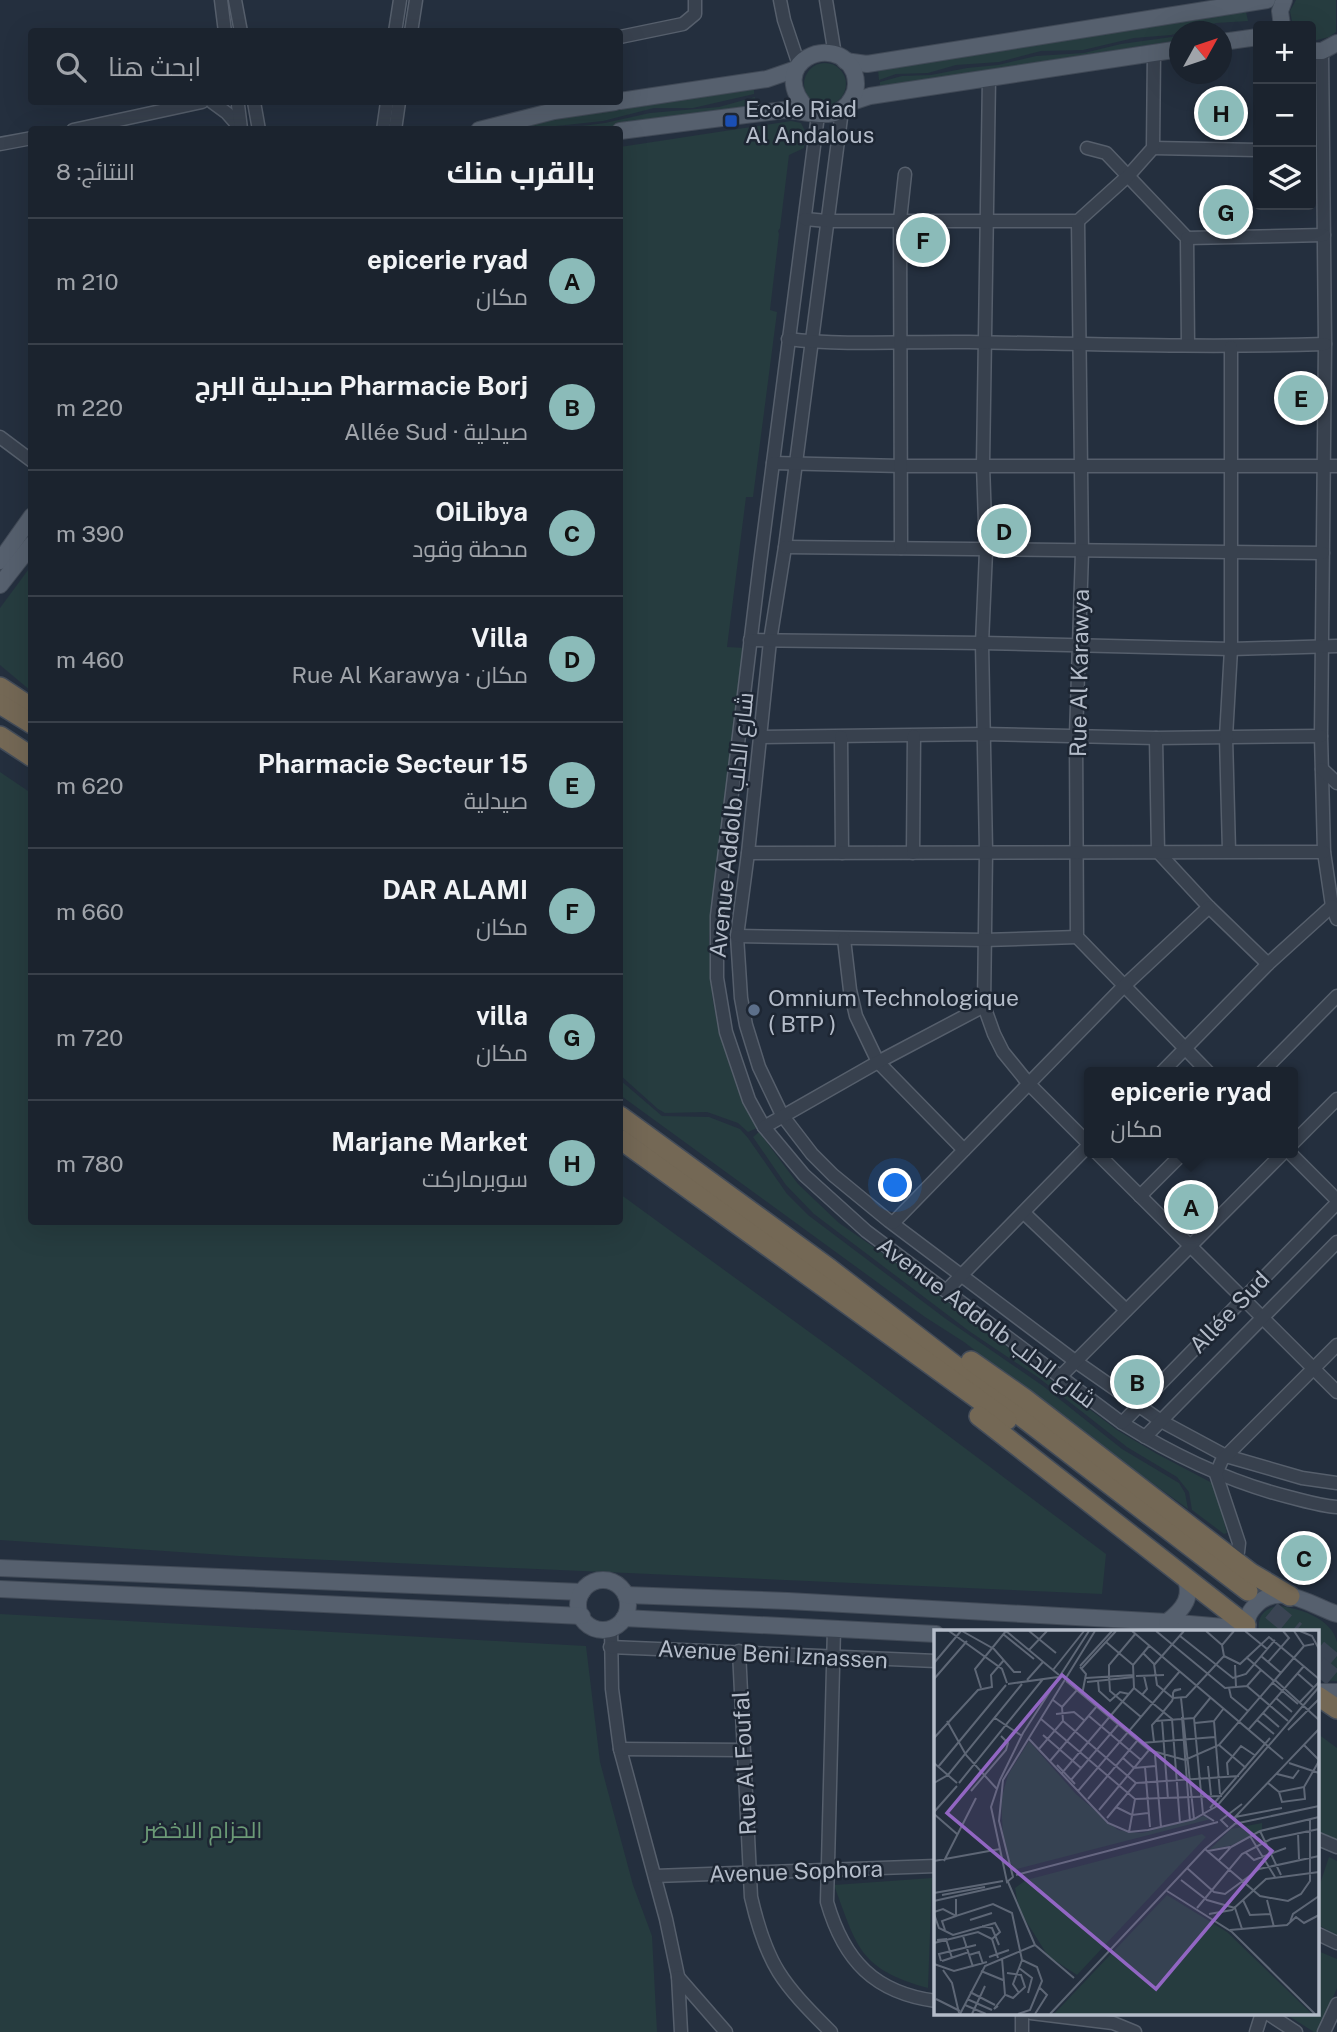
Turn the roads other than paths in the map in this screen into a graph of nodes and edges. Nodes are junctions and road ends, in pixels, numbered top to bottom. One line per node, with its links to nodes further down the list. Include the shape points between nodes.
1 (221, 0): 12 (street)
2 (235, 0): 13 (street)
3 (400, 0): 14 (street)
4 (416, 0): 15 (street)
5 (695, 0): 16 (street, via 695,14 683,24)
6 (780, 0): 24 (street)
7 (826, 0): 23 (street)
8 (1267, 0): 10 (main road)
9 (1284, 0): 11 (main road)
10 (1232, 3): 23 (main road, via 867,64)
11 (1281, 21)
12 (224, 28)
13 (240, 28)
14 (396, 28)
15 (412, 28)
16 (623, 36)
17 (1253, 38): 18 (main road)
18 (1232, 41)
19 (1337, 43): 21 (main road)
20 (1169, 51): 22 (main road)
21 (1316, 51): 49 (street)
22 (1154, 53): 25 (main road); 47 (street)
23 (840, 58): 24 (main road, via 819,53); 34 (main road, via 850,66 856,81)
24 (798, 67): 26 (main road, via 767,79); 35 (main road, via 795,93)
25 (989, 78): 34 (main road, via 870,96); 55 (street)
26 (623, 100)
27 (188, 105): 36 (street)
28 (216, 105): 37 (street)
29 (235, 105): 38 (street)
30 (254, 105): 39 (street)
31 (387, 105): 40 (street)
32 (399, 105): 41 (street)
33 (592, 105): 42 (main road)
34 (846, 106): 35 (main road, via 835,114); 56 (street, Avenue Addolb شارع الدلب)
35 (814, 113): 43 (main road, via 784,110); 53 (street, Avenue Addolb شارع الدلب)
36 (91, 126)
37 (238, 126)
38 (240, 126)
39 (257, 126)
40 (384, 126)
41 (396, 126)
42 (495, 126)
43 (623, 131)
44 (28, 139): 45 (street)
45 (0, 144)
46 (1087, 148): 51 (street, via 1106,153)
47 (1153, 148): 48 (street); 51 (street)
48 (1253, 150)
49 (1317, 151): 52 (street)
50 (905, 174): 54 (street)
51 (1129, 175): 57 (street); 59 (street)
52 (1331, 206): 58 (street)
53 (805, 219): 56 (street); 60 (street, Avenue Addolb شارع الدلب)
54 (900, 220): 55 (street); 56 (street); 61 (street)
55 (987, 220): 57 (street); 63 (street)
56 (828, 221): 62 (street, Avenue Addolb شارع الدلب)
57 (1079, 221): 64 (street, Rue Al Karawya)
58 (1324, 235): 59 (street); 65 (street)
59 (1187, 238): 66 (street)
60 (789, 339): 62 (street); 70 (street, Avenue Addolb شارع الدلب)
61 (900, 341): 62 (street); 63 (street); 73 (street)
62 (811, 342): 71 (street, Avenue Addolb شارع الدلب)
63 (987, 342): 64 (street); 72 (street)
64 (1081, 344): 66 (street); 74 (street, Rue Al Karawya)
65 (1325, 344): 67 (street); 76 (street)
66 (1188, 345): 67 (street)
67 (1231, 347): 75 (street)
68 (0, 437): 69 (street)
69 (28, 458)
70 (773, 463): 71 (street); 88 (street, Avenue Addolb شارع الدلب)
71 (796, 464): 73 (street); 79 (street, Avenue Addolb شارع الدلب)
72 (983, 465): 73 (street); 74 (street); 82 (street)
73 (902, 466): 80 (street)
74 (1081, 466): 75 (street); 83 (street, Rue Al Karawya)
75 (1232, 466): 76 (street); 84 (street)
76 (1323, 466): 77 (street); 85 (street)
77 (1337, 466)
78 (28, 522): 86 (main road)
79 (785, 547): 80 (street); 89 (street, Avenue Addolb شارع الدلب)
80 (901, 548): 82 (street)
81 (28, 550): 87 (main road)
82 (986, 551): 83 (street); 90 (street)
83 (1082, 552): 84 (street); 91 (street, Rue Al Karawya)
84 (1231, 552): 85 (street); 94 (street)
85 (1324, 553): 92 (street)
86 (0, 561)
87 (1, 587)
88 (750, 640): 89 (street); 143 (street, Avenue Addolb شارع الدلب, via 717,916 716,960 731,1052)
89 (770, 641): 90 (street); 107 (street, Avenue Addolb شارع الدلب)
90 (982, 643): 91 (street); 102 (street)
91 (1078, 645): 94 (street); 105 (street, Rue Al Karawya)
92 (1322, 646): 93 (street); 94 (street); 106 (street)
93 (1337, 646)
94 (1231, 649): 109 (street)
95 (0, 676): 97 (main road)
96 (0, 687): 99 (highway)
97 (28, 703)
98 (0, 704): 101 (highway)
99 (28, 705)
100 (0, 719): 103 (highway)
101 (28, 722)
102 (983, 734): 104 (street); 105 (street); 115 (street)
103 (28, 736)
104 (914, 736): 108 (street); 122 (street)
105 (1076, 736): 111 (street); 117 (street, Rue Al Karawya)
106 (1321, 736): 109 (street); 113 (street)
107 (760, 737): 108 (street); 120 (street, Avenue Addolb شارع الدلب)
108 (841, 737): 121 (street)
109 (1226, 737): 111 (street); 116 (street)
110 (2, 738): 112 (highway)
111 (1156, 738): 118 (street)
112 (28, 754)
113 (1322, 769): 114 (street); 119 (street)
114 (1337, 783)
115 (986, 851): 117 (street); 122 (street); 129 (street)
116 (1229, 851): 118 (street); 119 (street)
117 (1078, 852): 118 (street); 127 (street, Rue Al Karawya)
118 (1158, 852): 124 (street)
119 (1324, 852): 123 (street)
120 (748, 853): 121 (street); 126 (street, Avenue Addolb شارع الدلب)
121 (842, 853): 122 (street)
122 (913, 853)
123 (1332, 906): 125 (street); 130 (street)
124 (1209, 907): 130 (street); 131 (street)
125 (1337, 919)
126 (737, 936): 128 (street); 141 (street, Avenue Addolb شارع الدلب, via 746,1025 759,1067)
127 (1077, 936): 129 (street); 131 (street)
128 (844, 939): 129 (street); 135 (street, via 856,1016)
129 (984, 940): 133 (street)
130 (1268, 964): 134 (street)
131 (1124, 986): 134 (street); 139 (street)
132 (1337, 996): 138 (street)
133 (985, 1006): 135 (street); 139 (street, via 998,1044)
134 (1185, 1049): 136 (street); 137 (street)
135 (877, 1062): 141 (street); 148 (street)
136 (1167, 1067)
137 (1203, 1067)
138 (1267, 1067)
139 (1029, 1084): 144 (street); 148 (street)
140 (1337, 1099): 145 (street)
141 (782, 1115): 143 (street); 156 (street, Avenue Addolb شارع الدلب, via 833,1175)
142 (623, 1118): 159 (highway)
143 (764, 1126): 162 (street, Avenue Addolb شارع الدلب, via 826,1198)
144 (1084, 1139)
145 (1298, 1139)
146 (623, 1141): 161 (highway)
147 (1084, 1149): 155 (street)
148 (964, 1150): 156 (street)
149 (1102, 1158): 153 (street)
150 (1178, 1158): 153 (street)
151 (1278, 1158): 158 (street)
152 (1295, 1158): 154 (street)
153 (1140, 1196): 158 (street)
154 (1337, 1201): 163 (street, Allée Sud)
155 (1024, 1213): 160 (street); 164 (street)
156 (893, 1223): 160 (street, Avenue Addolb شارع الدلب)
157 (1337, 1242): 165 (street, Allée Sud)
158 (1190, 1245): 163 (street); 164 (street)
159 (830, 1269): 161 (highway, via 1244,1596); 179 (highway, via 864,1284 1024,1398)
160 (961, 1275): 162 (street); 167 (street, Avenue Addolb شارع الدلب)
161 (816, 1283): 181 (highway, via 844,1311)
162 (946, 1291): 169 (street, Avenue Addolb شارع الدلب)
163 (1242, 1299): 165 (street); 171 (street, Allée Sud)
164 (1126, 1310): 167 (street)
165 (1262, 1318): 168 (street); 172 (street, Allée Sud)
166 (1337, 1345): 168 (street)
167 (1075, 1361): 169 (street); 171 (street, Avenue Addolb شارع الدلب)
168 (1313, 1369): 170 (street); 175 (street)
169 (1060, 1377): 173 (street, Avenue Addolb شارع الدلب)
170 (1337, 1392)
171 (1138, 1406): 172 (street, Avenue Addolb شارع الدلب); 173 (street, Allée Sud)
172 (1161, 1421): 174 (street, Allée Sud); 175 (street, Avenue Addolb شارع الدلب)
173 (1122, 1423): 174 (street, Avenue Addolb شارع الدلب)
174 (1145, 1437): 176 (street, Avenue Addolb شارع الدلب)
175 (1226, 1456): 176 (street); 177 (street, Avenue Addolb شارع الدلب)
176 (1216, 1474): 178 (street, Avenue Addolb شارع الدلب, via 1275,1494); 179 (street, via 1240,1543)
177 (1337, 1483)
178 (1337, 1507)
179 (1233, 1559): 185 (highway)
180 (0, 1568): 183 (main road)
181 (1184, 1575): 189 (main road, via 1187,1599); 192 (highway)
182 (0, 1589): 187 (main road)
183 (582, 1592): 184 (main road, via 602,1580 616,1584); 187 (main road)
184 (626, 1595): 188 (main road); 189 (main road)
185 (1290, 1596): 186 (main road); 192 (main road, via 1264,1598 1252,1610)
186 (1330, 1612): 190 (main road)
187 (582, 1616): 191 (main road, via 594,1628)
188 (624, 1618): 191 (main road); 193 (main road)
189 (1167, 1622): 192 (main road)
190 (1337, 1622)
191 (611, 1628): 195 (street)
192 (1247, 1628)
193 (834, 1629): 194 (main road); 197 (street)
194 (934, 1634)
195 (610, 1647): 196 (street, Avenue Beni Iznassen); 201 (street)
196 (739, 1651): 197 (street, Avenue Beni Iznassen); 202 (street, Rue Al Foufal)
197 (833, 1657): 198 (street, Avenue Beni Iznassen); 206 (street)
198 (934, 1661)
199 (1320, 1696): 200 (highway)
200 (1337, 1709)
201 (621, 1749): 202 (street); 208 (street)
202 (743, 1749): 207 (street, Rue Al Foufal)
203 (1320, 1840): 204 (street)
204 (1337, 1847)
205 (934, 1866): 206 (street, Avenue Sophora)
206 (827, 1871): 207 (street, Avenue Sophora); 212 (street, via 832,1919 855,1959 890,1989)
207 (750, 1874): 208 (street, Avenue Sophora); 221 (street, Rue Al Foufal, via 753,1908 767,1954 780,1979)
208 (655, 1876): 211 (street)
209 (1320, 1935): 210 (street)
210 (1337, 1943)
211 (678, 1976): 219 (street); 220 (street)
212 (934, 2001)
213 (1337, 2004): 226 (street)
214 (1022, 2014): 222 (street)
215 (1047, 2014): 218 (street)
216 (1262, 2014): 224 (street)
217 (1269, 2014): 225 (street)
218 (1113, 2018): 223 (street)
219 (681, 2032)
220 (726, 2032)
221 (831, 2032)
222 (1022, 2032)
223 (1135, 2032)
224 (1256, 2032)
225 (1296, 2032)
226 (1324, 2032)

